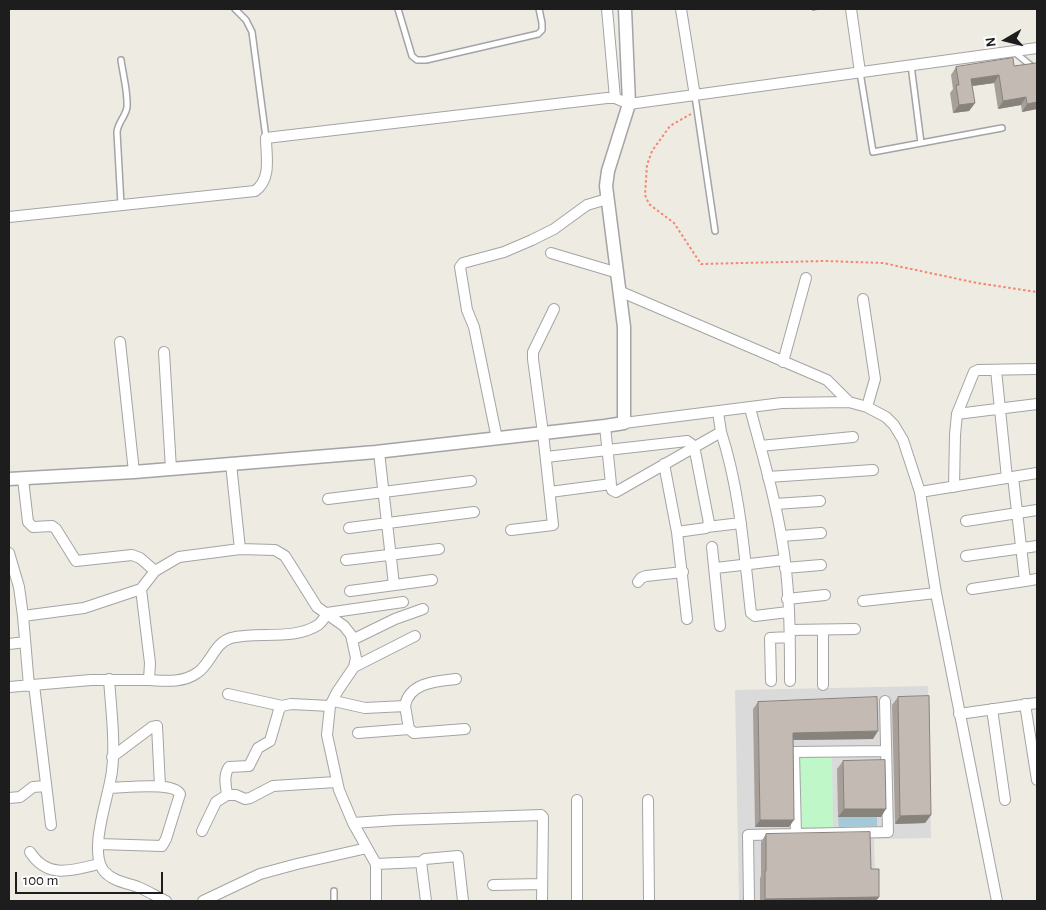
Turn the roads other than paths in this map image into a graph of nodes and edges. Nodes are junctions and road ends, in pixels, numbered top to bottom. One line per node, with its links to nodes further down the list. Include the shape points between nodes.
1 (235, 9): 18 (lane, via 252,32)
2 (398, 9): 3 (lane, via 412,56 417,60 538,34 542,30)
3 (538, 9)
4 (607, 9): 15 (street)
5 (626, 9): 16 (street)
6 (681, 9): 14 (street)
7 (851, 9): 13 (street)
8 (1037, 48): 9 (street)
9 (1013, 51): 11 (street); 12 (lane)
10 (121, 60): 21 (lane, via 127,105 117,132)
11 (911, 65): 13 (street); 19 (lane)
12 (1037, 67)
13 (860, 72): 14 (street); 19 (lane, via 873,152)
14 (694, 96): 16 (street); 23 (lane)
15 (615, 98): 16 (street); 18 (street)
16 (629, 104): 20 (street, via 608,171)
17 (1002, 128): 19 (lane)
18 (266, 138): 21 (street, via 266,177 255,191)
19 (921, 143)
20 (607, 200): 25 (street); 47 (street, via 587,205 554,229 532,240 504,252 463,263 460,267)
21 (121, 205): 22 (street)
22 (9, 217)
23 (715, 231)
24 (551, 254): 25 (street)
25 (618, 273): 27 (street)
26 (806, 278): 32 (street)
27 (620, 291): 32 (street); 42 (street, via 624,327)
28 (863, 300): 37 (street, via 875,379)
29 (554, 309): 45 (street, via 533,352)
30 (120, 342): 57 (street)
31 (164, 352): 55 (street)
32 (784, 362): 35 (street, via 827,380)
33 (1037, 369): 34 (street)
34 (996, 370): 39 (street); 41 (street, via 974,372)
35 (849, 402): 37 (street); 38 (street)
36 (1037, 404): 39 (street)
37 (868, 407): 68 (street, via 894,424 903,440)
38 (750, 408): 40 (street); 49 (street)
39 (1000, 408): 41 (street); 60 (street)
40 (718, 412): 42 (street); 44 (street)
41 (957, 414): 65 (street)
42 (624, 423): 43 (street)
43 (606, 426): 45 (street); 50 (street)
44 (721, 432): 48 (street); 76 (street)
45 (543, 433): 47 (street); 52 (street)
46 (853, 438): 49 (street)
47 (497, 439): 51 (street)
48 (694, 446): 50 (street, via 686,441); 54 (street); 78 (street, via 709,523)
49 (760, 446): 59 (street)
50 (608, 449): 52 (street); 64 (street)
51 (379, 452): 53 (street); 66 (street)
52 (546, 456): 67 (street)
53 (231, 464): 55 (street); 86 (street)
54 (664, 464): 64 (street, via 616,492); 81 (street)
55 (171, 469): 57 (street)
56 (873, 470): 59 (street)
57 (134, 472): 62 (street)
58 (1037, 473): 60 (street)
59 (768, 477): 71 (street)
60 (1010, 478): 65 (street); 74 (street)
61 (9, 479): 62 (street)
62 (23, 479): 97 (street, via 28,522 33,527 52,526 56,529 76,561 132,554)
63 (471, 481): 66 (street)
64 (611, 484): 67 (street)
65 (954, 487): 68 (street)
66 (384, 492): 69 (street); 77 (street)
67 (550, 492): 80 (street, via 553,525)
68 (920, 492): 107 (street)
69 (328, 499)
70 (820, 501): 71 (street)
71 (775, 504): 83 (street)
72 (1037, 510): 74 (street)
73 (474, 512): 77 (street)
74 (1017, 513): 75 (street); 87 (street)
75 (966, 521)
76 (741, 523): 78 (street); 93 (street)
77 (387, 524): 79 (street); 90 (street)
78 (707, 527): 81 (street)
79 (349, 528)
80 (511, 530)
81 (677, 532): 98 (street)
82 (821, 533): 83 (street)
83 (782, 536): 94 (street)
84 (1037, 546): 87 (street)
85 (712, 547): 96 (street)
86 (240, 548): 97 (street, via 179,557); 114 (street, via 275,550 284,556 317,607)
87 (1021, 548): 91 (street); 101 (street)
88 (439, 549): 90 (street)
89 (9, 553): 115 (street)
90 (391, 554): 92 (street); 103 (street)
91 (966, 556)
92 (346, 560)
93 (746, 564): 94 (street); 96 (street); 113 (street, via 753,616)
94 (785, 564): 95 (street); 109 (street)
95 (821, 565)
96 (716, 568): 117 (street)
97 (155, 571): 104 (street)
98 (683, 572): 102 (street, via 646,576); 116 (street)
99 (1037, 579): 101 (street)
100 (432, 580): 103 (street)
101 (1025, 581): 105 (street)
102 (638, 582)
103 (394, 585): 106 (street)
104 (141, 589): 115 (street, via 84,608); 128 (street)
105 (972, 589)
106 (350, 591)
107 (936, 593): 110 (street); 142 (street)
108 (825, 595): 109 (street)
109 (787, 599): 113 (street)
110 (863, 600)
111 (403, 602): 114 (street)
112 (423, 609): 122 (street)
113 (788, 612): 120 (street)
114 (328, 613): 122 (street, via 344,626); 128 (street, via 319,624 293,633 230,638 220,643 199,672 187,678)
115 (23, 616): 123 (street)
116 (687, 620)
117 (720, 626)
118 (855, 629): 119 (street)
119 (823, 630): 120 (street); 132 (street)
120 (790, 633): 129 (street, via 770,638); 130 (street)
121 (415, 636): 125 (street)
122 (352, 640): 125 (street, via 356,658)
123 (25, 642): 124 (street); 131 (street)
124 (9, 644)
125 (354, 667): 137 (street)
126 (109, 679): 128 (street); 131 (street); 147 (street)
127 (456, 679): 140 (street, via 422,685 412,692)
128 (149, 680)
129 (772, 681)
130 (790, 681)
131 (31, 685): 133 (street); 150 (street)
132 (823, 685)
133 (9, 688)
134 (228, 694): 139 (street)
135 (885, 702): 146 (street)
136 (1037, 703): 138 (street)
137 (332, 704): 139 (street); 140 (street, via 365,708); 149 (street, via 327,735)
138 (1025, 704): 141 (street); 148 (street)
139 (282, 706): 153 (street, via 270,741 258,748 247,766 229,767 226,771)
140 (405, 706): 143 (street)
141 (992, 709): 142 (street); 157 (street)
142 (959, 714): 181 (street)
143 (409, 729): 144 (street, via 414,733); 145 (street)
144 (465, 729)
145 (358, 733)
146 (886, 751): 161 (street, via 888,832); 161 (street, via 794,752)
147 (112, 757): 151 (street, via 157,726); 152 (street)
148 (1037, 780)
149 (336, 782): 153 (street, via 273,786 245,799); 158 (street)
150 (46, 786): 154 (street); 159 (street)
151 (160, 786): 152 (street); 162 (street, via 178,790 180,794 162,846)
152 (109, 788): 162 (street, via 101,817)
153 (228, 795): 160 (street, via 216,802)
154 (9, 798)
155 (577, 800): 178 (street)
156 (648, 800): 179 (street)
157 (1006, 800)
158 (353, 823): 163 (street); 168 (street, via 542,816)
159 (50, 825)
160 (202, 831)
161 (796, 834): 180 (street, via 748,835)
162 (99, 844): 166 (street)
163 (367, 848): 167 (street); 172 (street, via 260,874)
164 (30, 852): 166 (street, via 40,865 59,872)
165 (421, 862): 167 (street); 175 (street); 176 (street, via 458,856)
166 (99, 864): 171 (street, via 109,876)
167 (376, 864): 174 (street)
168 (542, 884): 169 (street); 177 (street)
169 (493, 885)
170 (334, 891): 173 (lane)
171 (166, 901)
172 (203, 901)
173 (334, 901)
174 (376, 901)
175 (426, 901)
176 (463, 901)
177 (542, 901)
178 (577, 901)
179 (649, 901)
180 (749, 901)
181 (997, 901)

